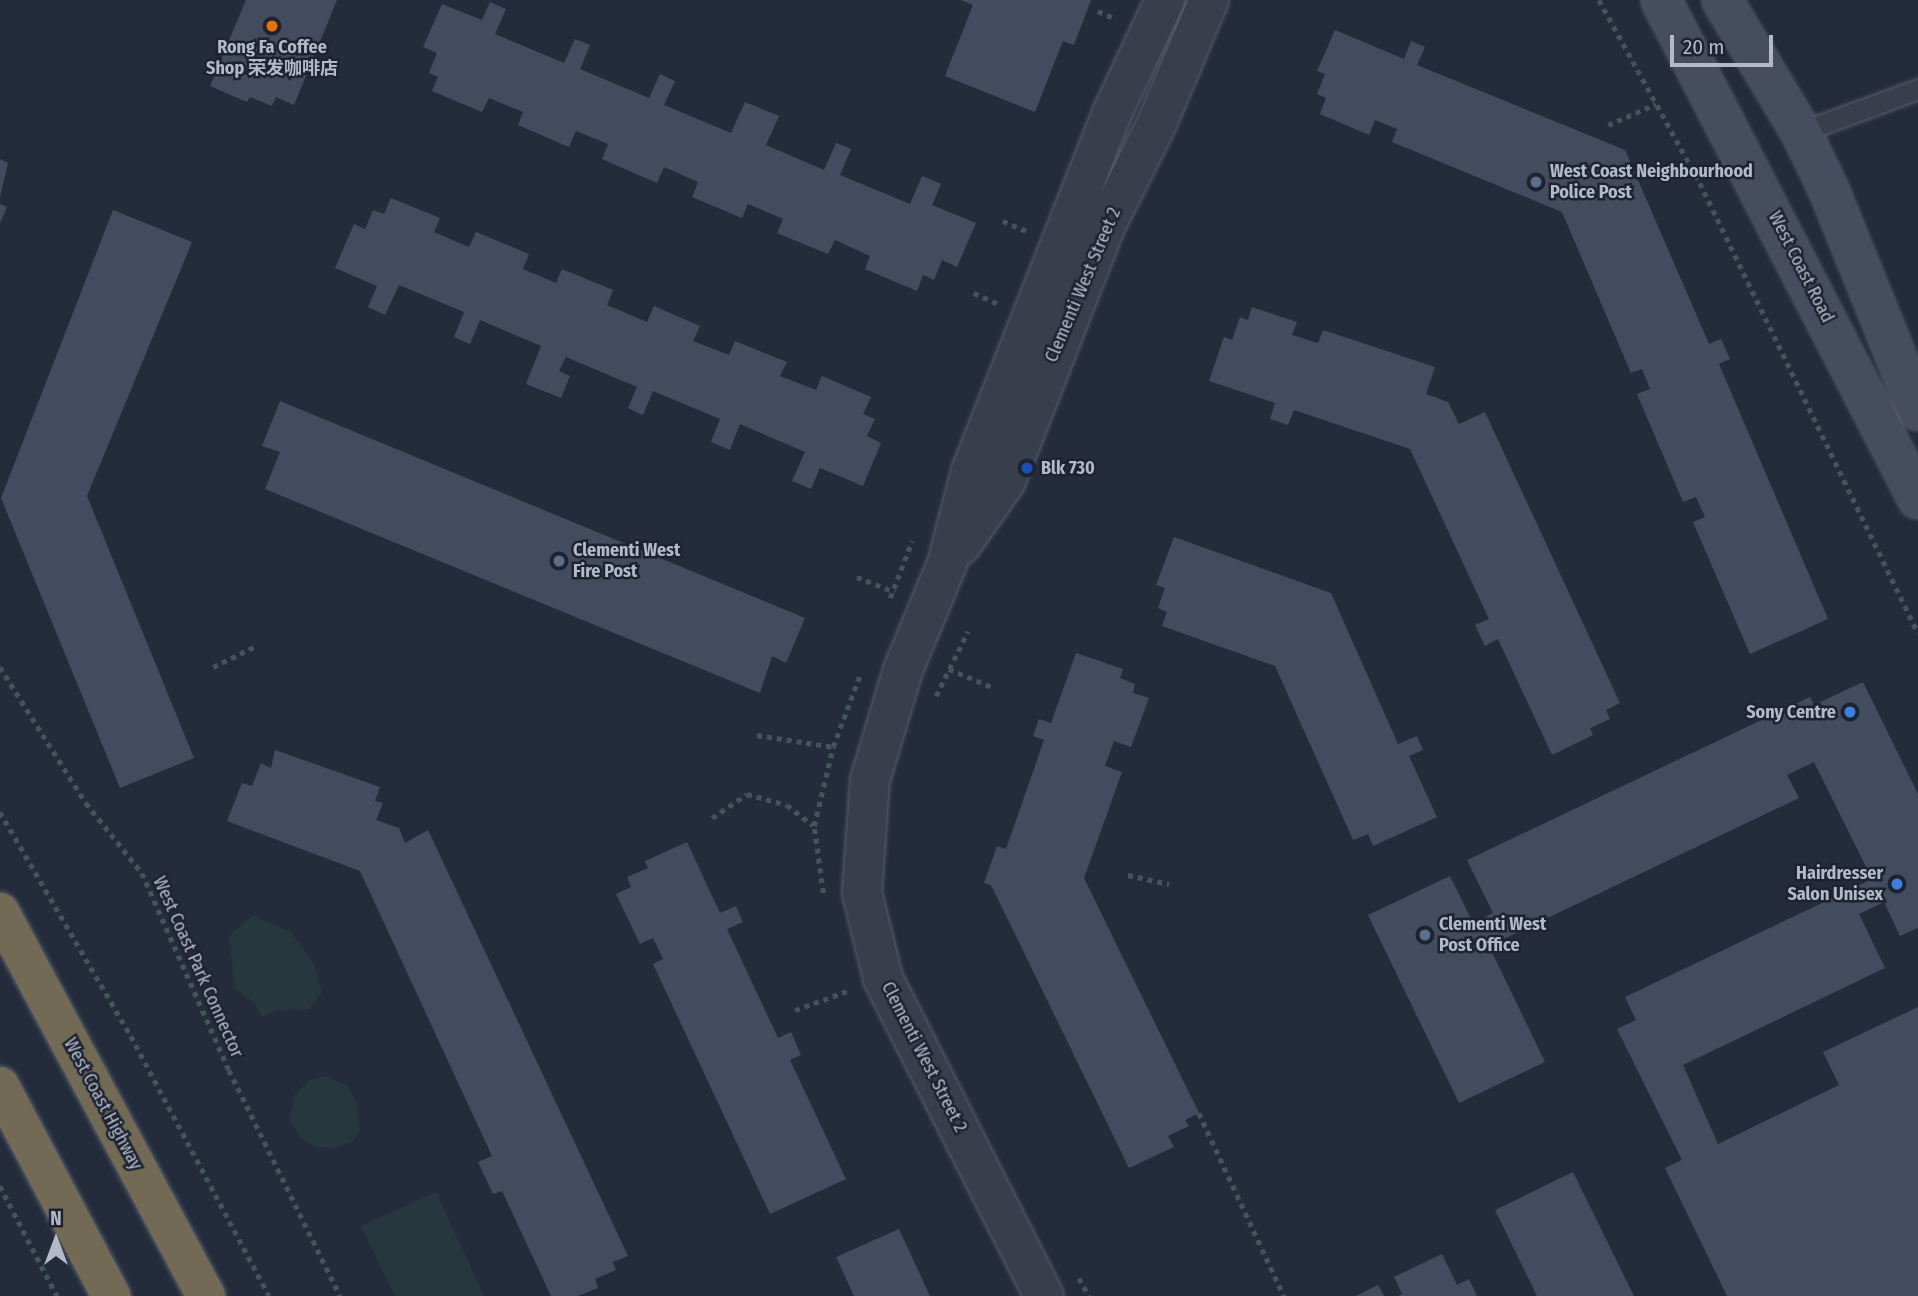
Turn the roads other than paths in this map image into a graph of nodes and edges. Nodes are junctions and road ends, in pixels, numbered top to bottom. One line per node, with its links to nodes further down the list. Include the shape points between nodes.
1 (1165, 0): 10 (street, Clementi West Street 2, via 1112,113 980,448)
2 (1209, 0): 10 (street, Clementi West Street 2, via 1157,122 1105,227 1006,481)
3 (1661, 0): 8 (main road, West Coast Road)
4 (1722, 0): 6 (main road)
5 (1918, 89): 6 (lane)
6 (1801, 132): 7 (main road)
7 (1918, 409): 8 (street)
8 (1881, 421): 9 (main road, West Coast Road)
9 (1918, 499)
10 (947, 564): 15 (street, Clementi West Street 2, via 903,670 870,780 862,893 885,983)
11 (0, 912): 14 (highway, West Coast Highway)
12 (0, 1086): 13 (highway)
13 (111, 1296)
14 (206, 1296)
15 (1045, 1296)

